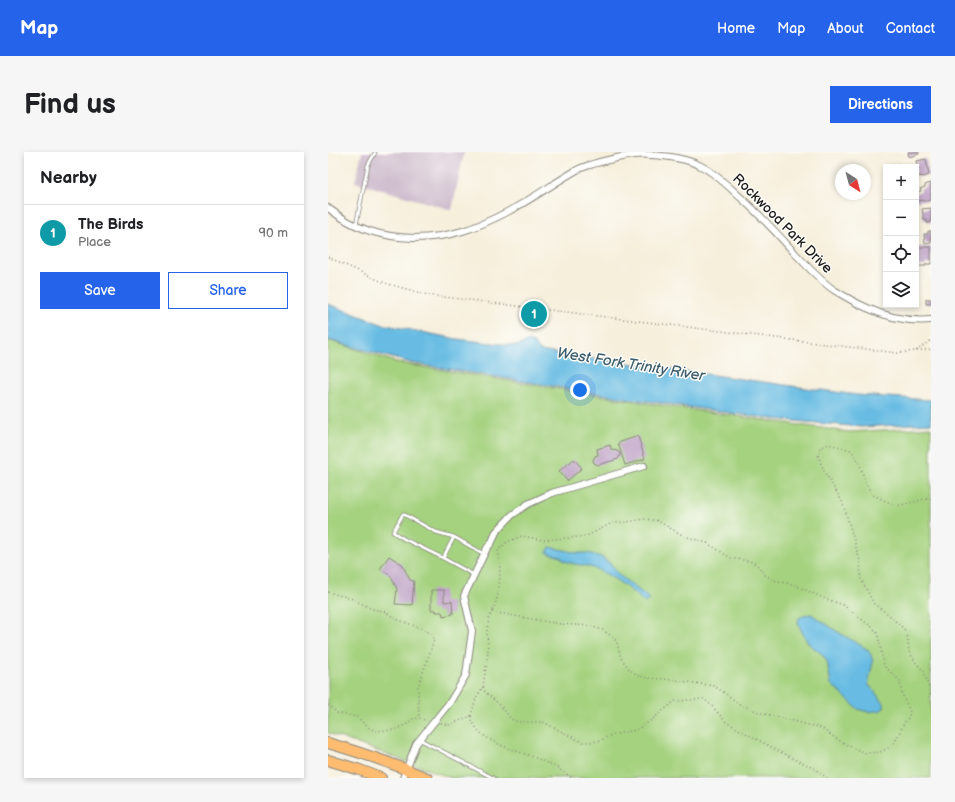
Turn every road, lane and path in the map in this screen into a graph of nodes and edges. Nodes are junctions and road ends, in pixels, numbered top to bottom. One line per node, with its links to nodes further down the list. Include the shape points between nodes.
1 (375, 153): 3 (lane, via 368,165)
2 (328, 208): 3 (street, Rockwood Park Drive)
3 (356, 226): 5 (street, Rockwood Park Drive, via 396,237 444,236 473,228 509,211 594,163 649,154 682,159 701,166 720,179 757,212 812,272 834,289 890,317)
4 (328, 258): 8 (path, via 385,283 428,294 898,353)
5 (931, 320)
6 (931, 340): 8 (path)
7 (931, 349): 8 (path)
8 (914, 352)
9 (644, 466): 12 (street, via 552,493 528,504 512,515 496,532)
10 (931, 498): 18 (path, via 898,506 873,495 851,450 829,444 820,448 818,455 822,467 842,501 846,513 860,562 861,578 874,604 907,633 909,652 924,671)
11 (454, 537): 12 (lane); 13 (lane); 13 (lane, via 436,532 403,514 393,532)
12 (484, 554): 14 (street)
13 (443, 558): 14 (lane)
14 (474, 575): 22 (street, via 464,596 472,631 466,675)
15 (328, 592): 21 (path, via 384,611 431,634 434,640 418,687)
16 (492, 612): 16 (path, via 603,630 614,638 621,658 639,676 714,686 739,704 821,728 838,740 866,753 880,752 888,748 895,742 909,717 910,712 902,694 900,681 884,666 878,634 872,627 843,605 795,585 774,580 765,575 753,562 730,558 707,543 684,536 656,520 612,523 580,537 542,540 522,536 507,542 498,550 500,576 497,600); 17 (path, via 487,631 488,652)
17 (482, 687): 20 (path); 31 (path, via 511,719 518,722 543,722 582,742 599,741 611,735 636,730 675,701 704,699 726,722 815,769)
18 (931, 696)
19 (328, 705): 21 (path, via 337,713 357,717 375,731 394,730)
20 (471, 716): 22 (path, via 449,725); 30 (path, via 475,728 483,736 556,767)
21 (419, 718): 22 (path)
22 (434, 722): 23 (street)
23 (419, 739): 26 (street); 29 (lane)
24 (328, 744): 26 (main road, via 349,749)
25 (328, 760): 27 (main road)
26 (404, 773): 28 (main road)
27 (381, 778)
28 (427, 778)
29 (494, 778)
30 (572, 778)
31 (827, 778)

